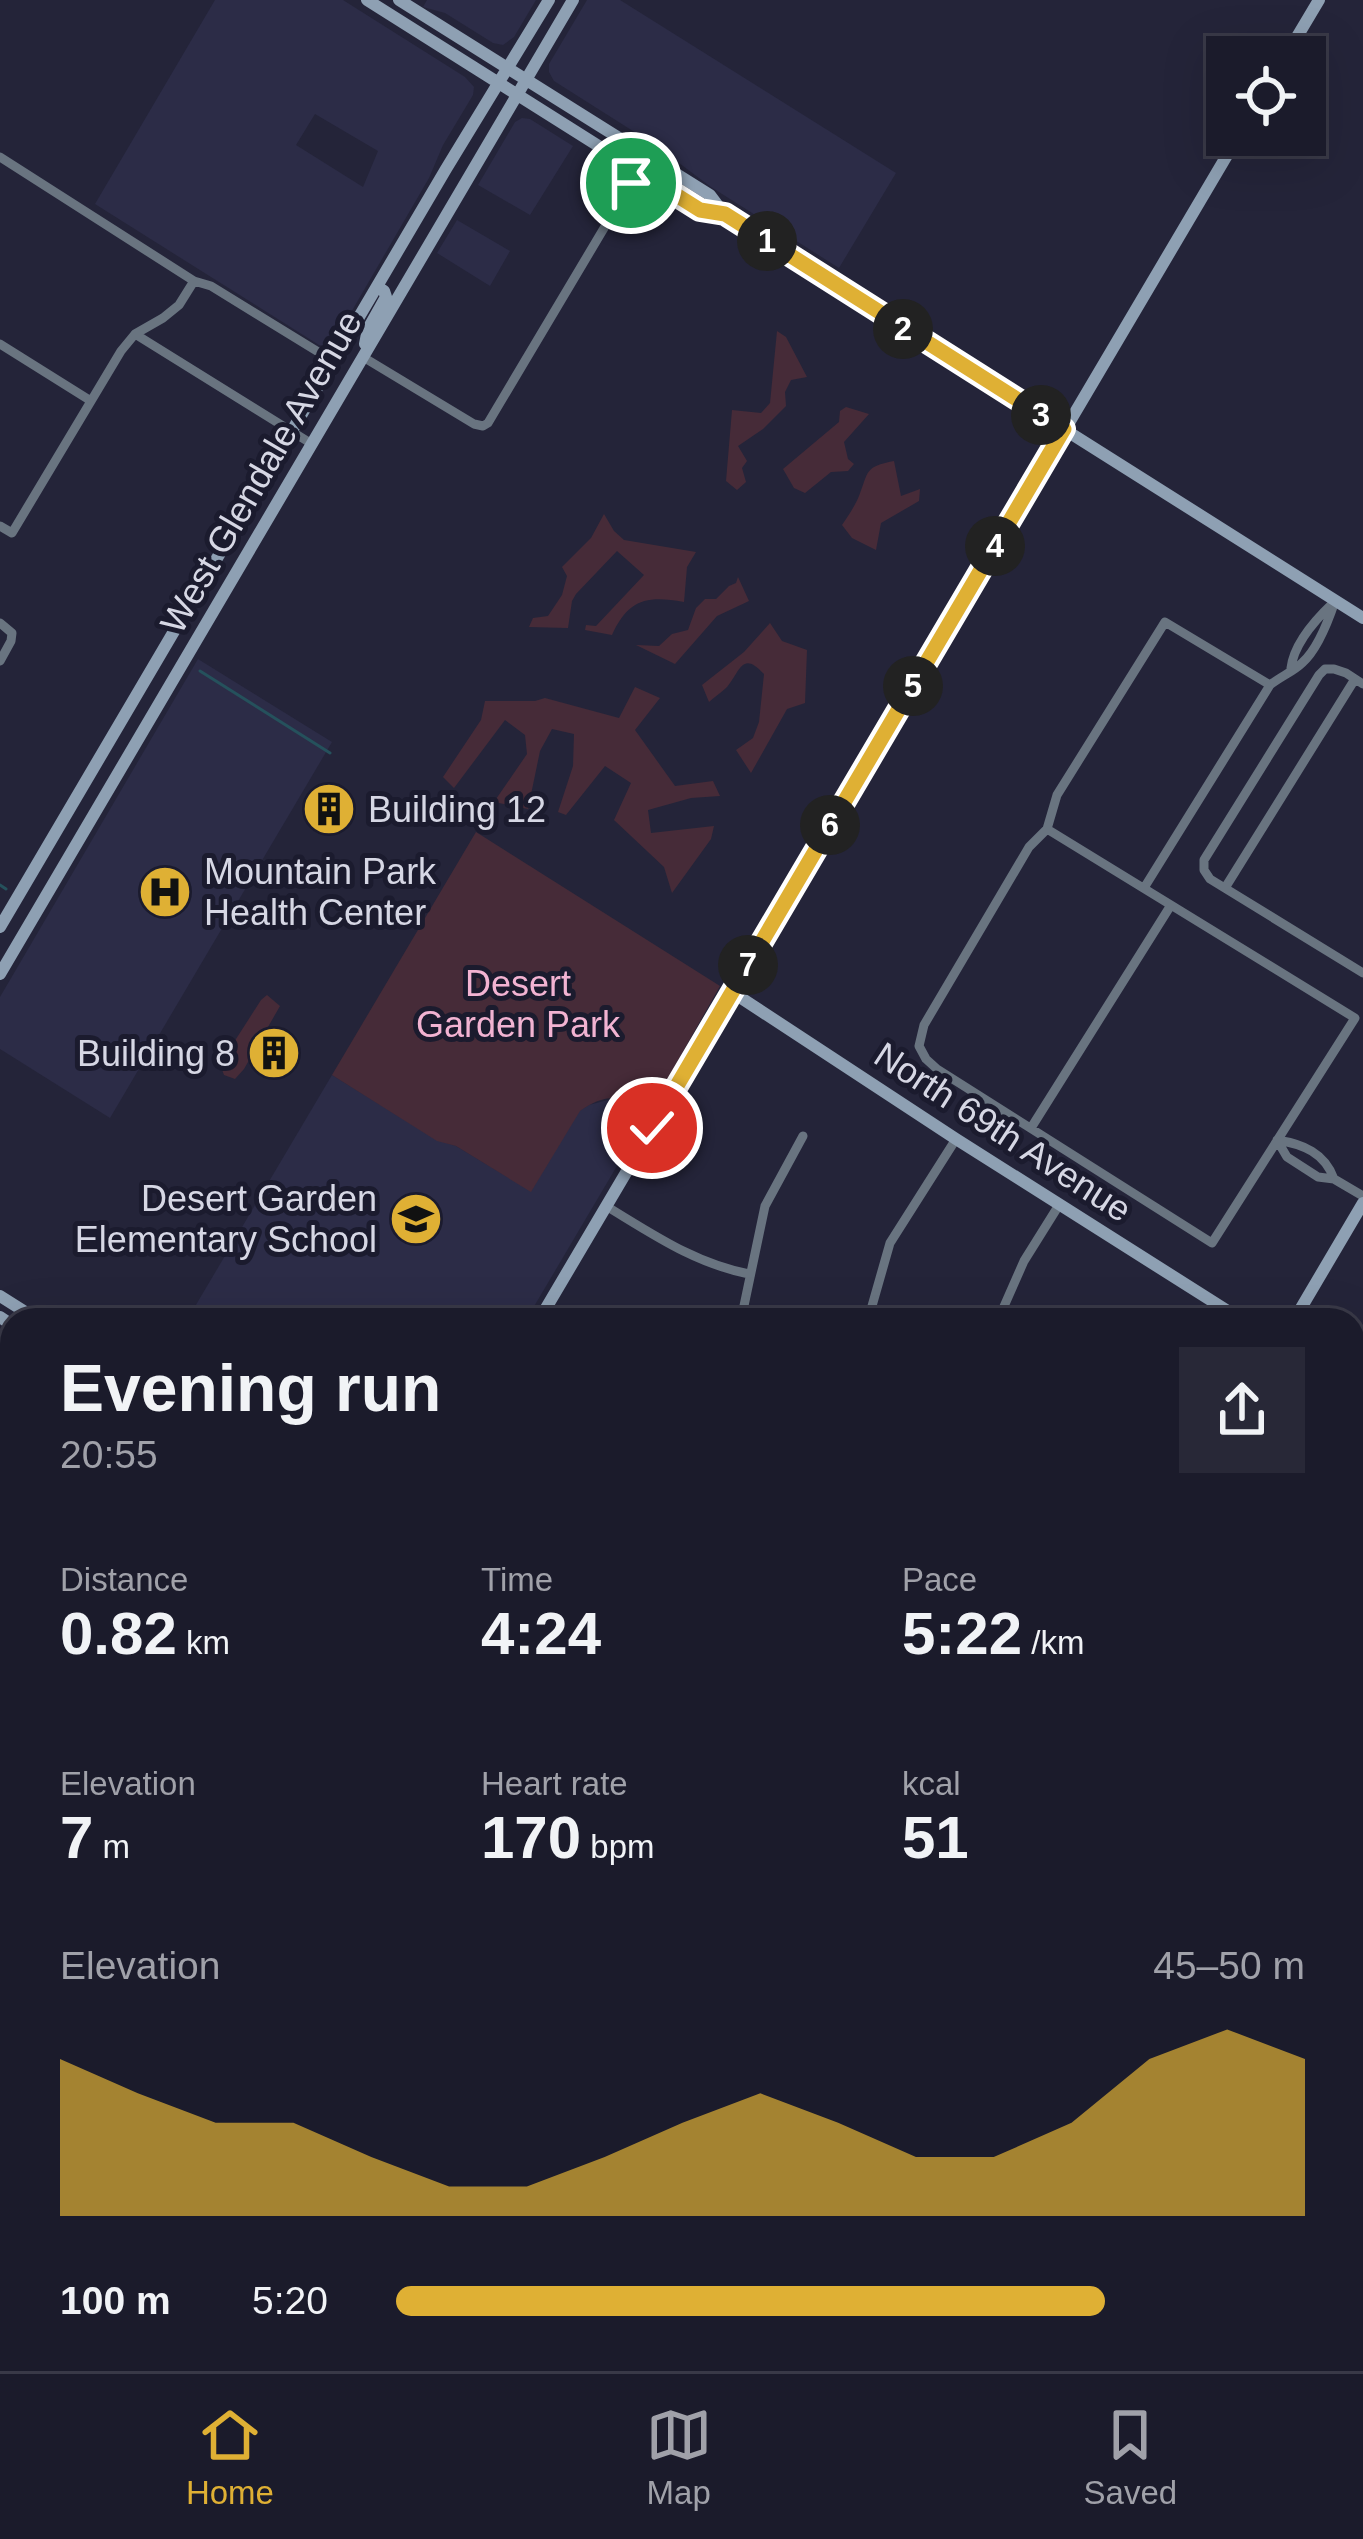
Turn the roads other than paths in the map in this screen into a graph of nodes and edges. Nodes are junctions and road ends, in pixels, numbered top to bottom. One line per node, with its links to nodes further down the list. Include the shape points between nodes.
1 (367, 0): 9 (main road)
2 (399, 0): 7 (main road)
3 (549, 0): 7 (main road, West Glendale Avenue)
4 (573, 0): 8 (main road, West Glendale Avenue)
5 (1319, 0): 6 (main road)
6 (1298, 36)
7 (507, 68): 8 (main road); 9 (main road, West Glendale Avenue)
8 (526, 80): 10 (main road, West Glendale Avenue); 14 (main road, via 710,195)
9 (498, 83): 10 (main road); 16 (main road, West Glendale Avenue)
10 (517, 95): 13 (main road); 19 (main road, West Glendale Avenue)
11 (1226, 156): 22 (main road)
12 (0, 157): 15 (street)
13 (638, 171): 14 (main road, via 700,210); 19 (street, via 483,426)
14 (725, 214): 22 (main road)
15 (194, 280): 17 (street, via 178,305); 20 (street)
16 (377, 287): 19 (main road, via 386,298); 20 (main road, West Glendale Avenue)
17 (135, 334): 21 (street); 23 (street)
18 (0, 344): 21 (street)
19 (363, 357): 24 (main road, West Glendale Avenue)
20 (333, 362): 23 (main road, West Glendale Avenue)
21 (91, 401): 25 (street, via 12,533)
22 (1064, 429): 26 (main road); 41 (main road)
23 (291, 432): 24 (street); 32 (main road, West Glendale Avenue)
24 (312, 444): 33 (main road, West Glendale Avenue)
25 (0, 526)
26 (1335, 601): 27 (main road); 31 (street)
27 (1363, 619)
28 (0, 623): 29 (street, via 12,633)
29 (0, 661)
30 (1359, 682): 36 (street); 36 (street, via 1334,669 1319,675 1204,860 1210,879)
31 (1270, 686): 34 (street, via 1165,622 1057,795); 35 (street)
32 (94, 767): 33 (main road); 38 (main road, West Glendale Avenue)
33 (114, 779): 39 (main road, West Glendale Avenue)
34 (1047, 829): 35 (street); 42 (street, via 924,1025 919,1046 937,1069)
35 (1144, 888): 37 (street)
36 (1226, 888): 40 (street)
37 (1171, 905): 42 (street); 45 (street, via 1355,1018)
38 (0, 927)
39 (0, 974)
40 (1363, 974)
41 (733, 992): 44 (main road, North 69th Avenue); 49 (main road)
42 (1031, 1128): 45 (street, via 1212,1244)
43 (803, 1136): 50 (street, via 765,1206)
44 (956, 1139): 48 (main road, North 69th Avenue); 53 (street, via 890,1243)
45 (1277, 1140): 46 (street, via 1287,1157); 46 (street, via 1328,1162)
46 (1334, 1179): 47 (street)
47 (1363, 1200): 56 (main road)
48 (1059, 1205): 54 (street); 55 (main road, North 69th Avenue)
49 (606, 1206): 50 (street, via 694,1259); 51 (main road)
50 (749, 1274): 52 (street)
51 (546, 1308)
52 (743, 1308)
53 (871, 1308)
54 (1003, 1308)
55 (1224, 1308)
56 (1301, 1308)

